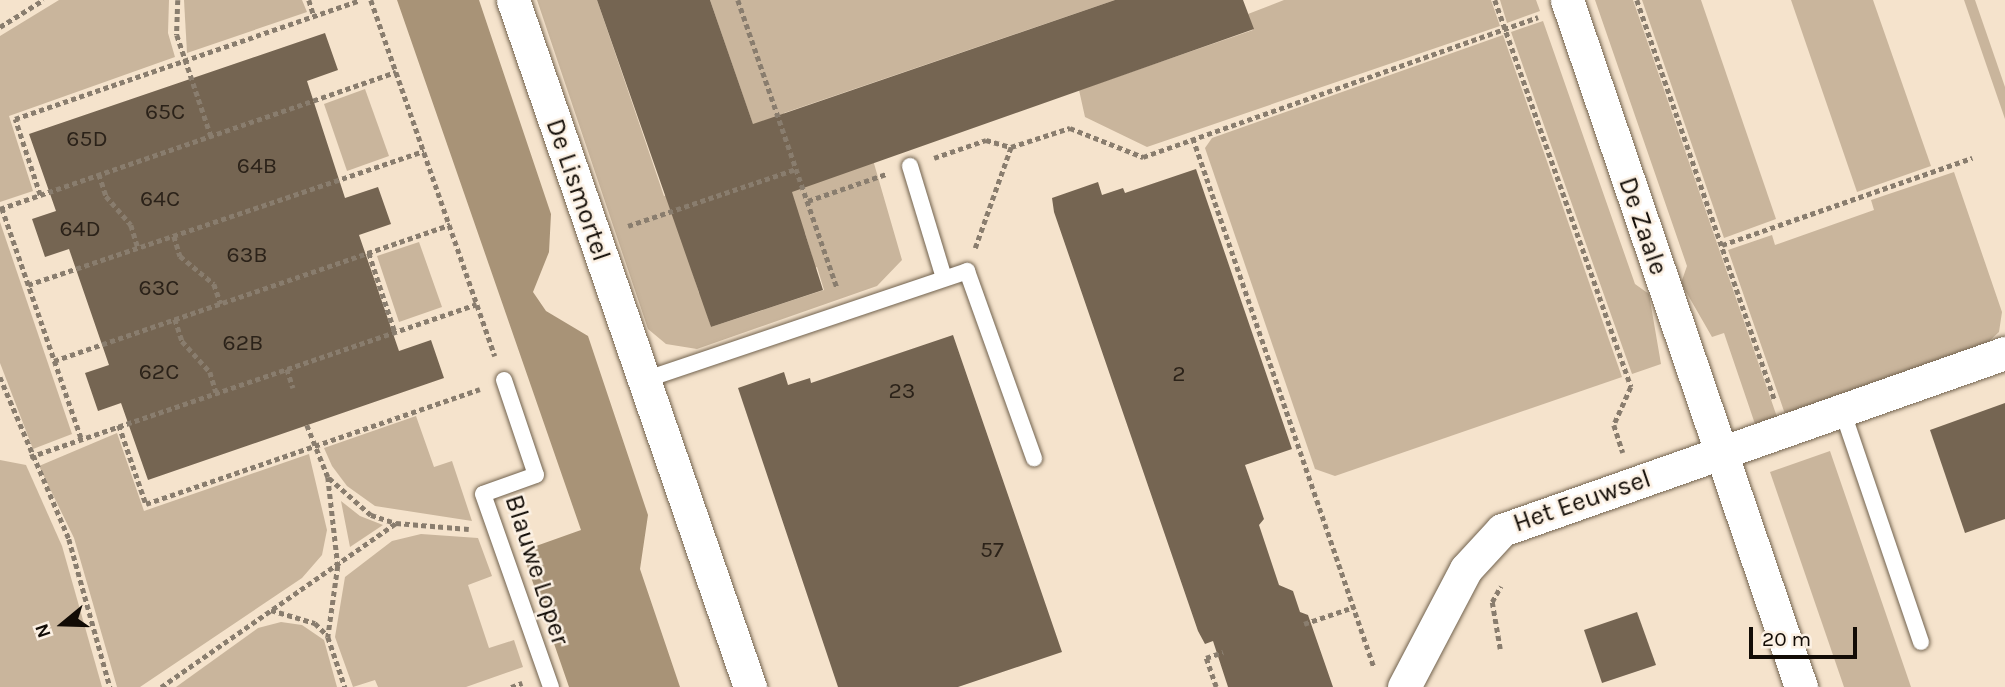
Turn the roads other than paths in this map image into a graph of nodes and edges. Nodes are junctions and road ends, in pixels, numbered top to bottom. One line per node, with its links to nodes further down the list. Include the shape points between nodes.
1 (513, 0): 7 (street, De Lismortel)
2 (1568, 3): 9 (street, De Zaale)
3 (910, 166): 4 (lane)
4 (944, 278): 7 (lane); 10 (lane, via 967,271)
5 (2005, 353): 8 (street)
6 (504, 380): 13 (lane, Blauwe Loper, via 536,475 483,494)
7 (644, 380): 14 (street, De Lismortel)
8 (1842, 410): 9 (street); 11 (lane)
9 (1720, 452): 12 (street, Het Eeuwsel, via 1502,530 1466,569); 15 (street, De Zaale)
10 (1034, 458)
11 (1921, 642)
12 (1390, 681)
13 (551, 687)
14 (750, 687)
15 (1801, 687)

